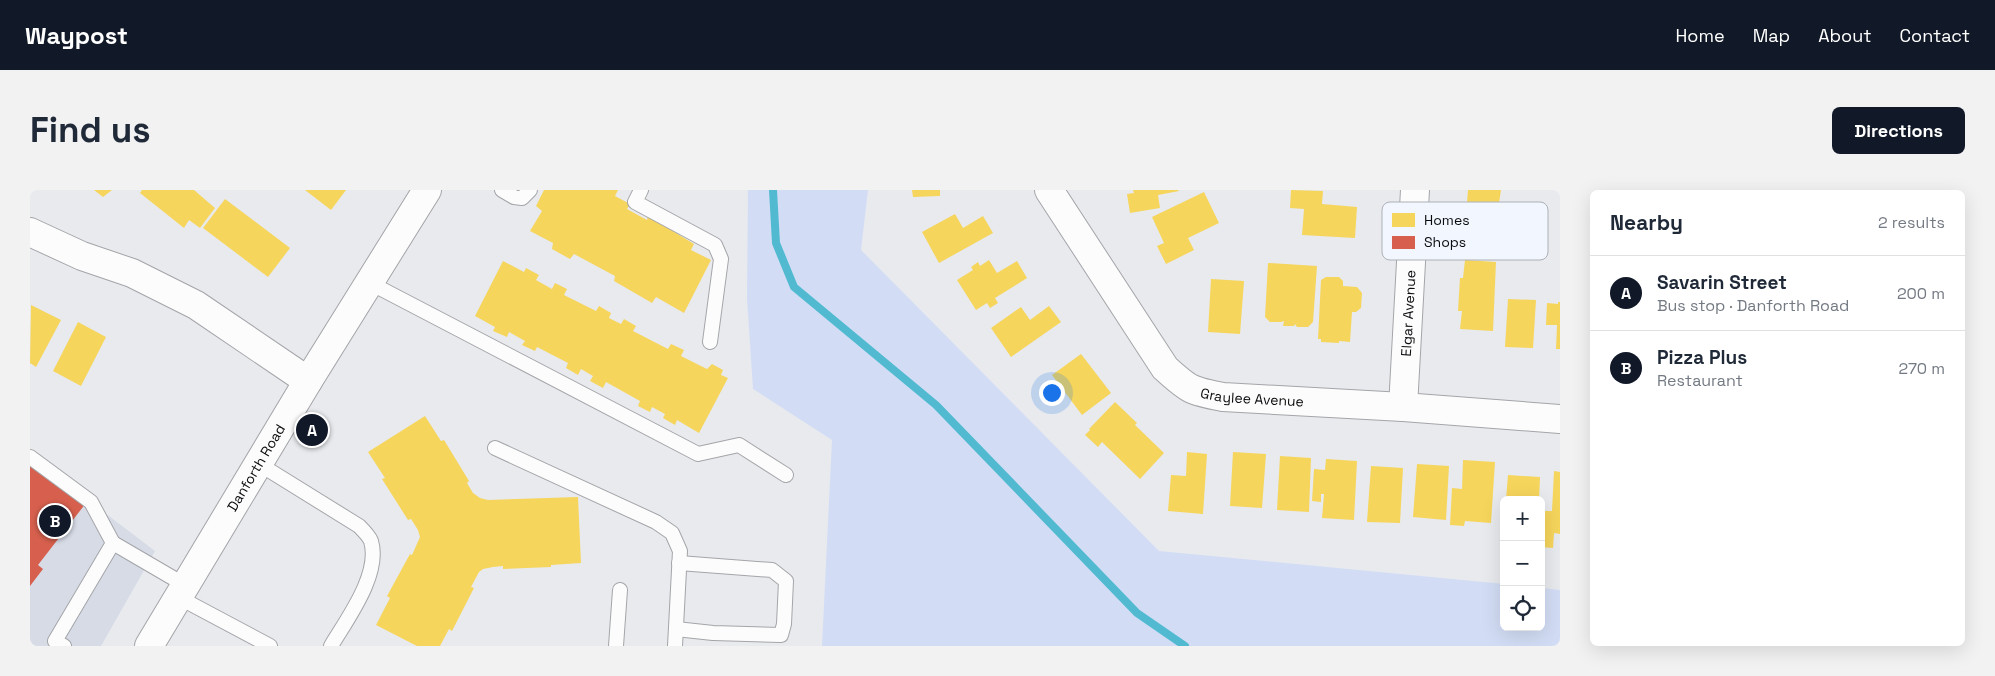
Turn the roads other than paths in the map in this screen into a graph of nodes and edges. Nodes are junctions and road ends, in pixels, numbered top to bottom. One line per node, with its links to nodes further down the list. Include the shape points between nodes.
1 (427, 190): 8 (street, Danforth Road)
2 (502, 190): 3 (lane, via 522,198)
3 (530, 190)
4 (641, 190): 9 (lane, via 635,202 715,245 719,251 721,259)
5 (1049, 190): 11 (street, Graylee Avenue, via 1165,368 1185,386 1195,392 1223,397)
6 (30, 232): 10 (street, via 82,256 132,273 196,305)
7 (1411, 260): 11 (street, Elgar Avenue)
8 (370, 283): 10 (street, Danforth Road); 16 (lane, via 698,454 739,445)
9 (710, 342)
10 (308, 381): 15 (street, Danforth Road)
11 (1403, 407): 12 (street, Graylee Avenue)
12 (1560, 418)
13 (495, 448): 18 (lane, via 656,522 672,533 680,551)
14 (30, 457): 17 (lane, via 91,502)
15 (258, 464): 20 (street, Danforth Road); 25 (lane, via 359,526 371,540 373,562 366,585)
16 (786, 475)
17 (113, 543): 20 (lane); 22 (lane, via 55,641)
18 (679, 563): 21 (lane); 21 (lane, via 772,570 786,581 781,635)
19 (620, 590): 26 (lane)
20 (182, 591): 23 (street, Danforth Road); 24 (lane)
21 (676, 629): 27 (lane)
22 (64, 646)
23 (149, 646)
24 (270, 646)
25 (331, 646)
26 (616, 646)
27 (675, 646)

